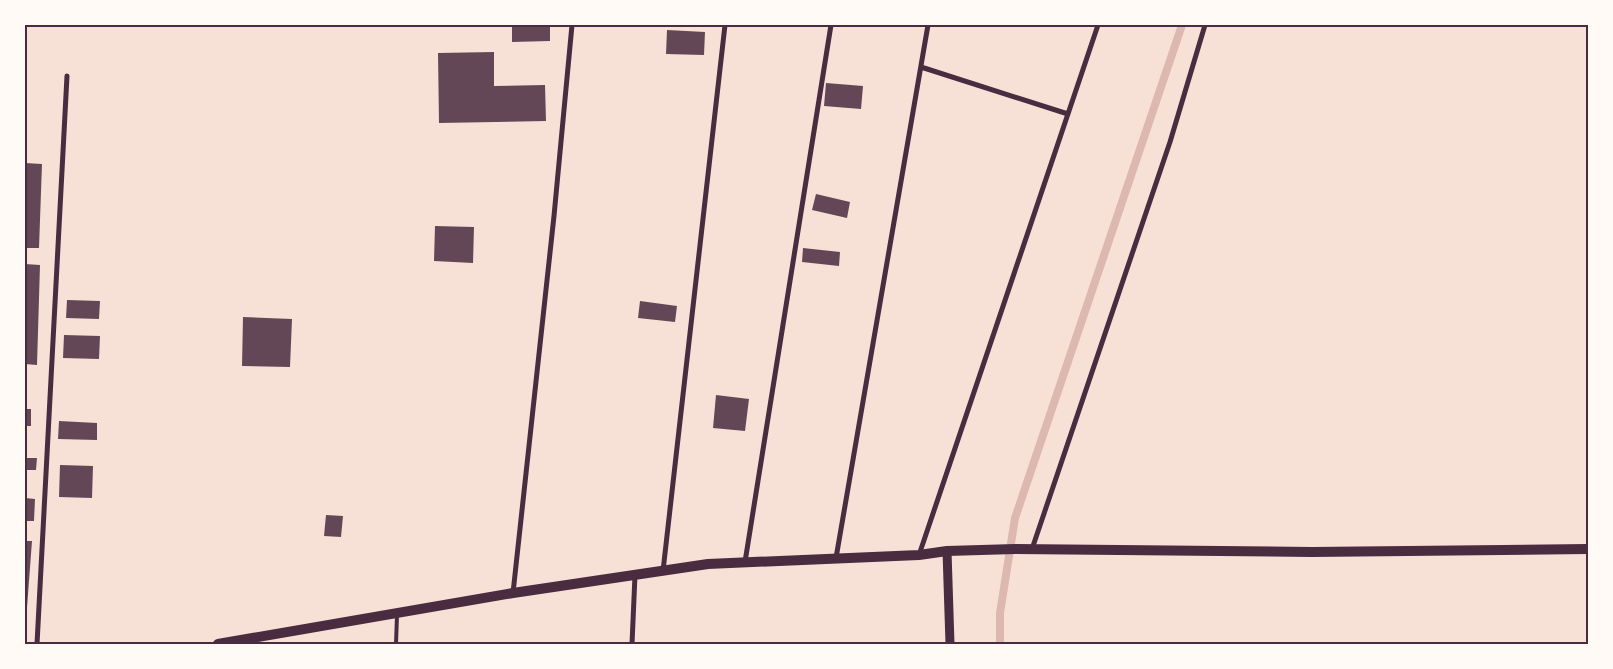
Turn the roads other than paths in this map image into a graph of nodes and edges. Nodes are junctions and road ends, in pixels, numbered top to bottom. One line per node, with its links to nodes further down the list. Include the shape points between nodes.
1 (572, 25): 18 (street)
2 (724, 25): 16 (street)
3 (831, 25): 15 (street)
4 (928, 25): 7 (street)
5 (1098, 25): 9 (street)
6 (1204, 25): 10 (street, via 1170,142)
7 (921, 67): 9 (street); 14 (street)
8 (67, 76): 20 (street)
9 (1068, 114): 13 (street)
10 (1032, 549): 11 (main road, via 1312,552); 12 (main road)
11 (1588, 549)
12 (947, 551): 13 (main road); 24 (street)
13 (919, 556): 14 (main road)
14 (836, 558): 15 (main road)
15 (745, 562): 16 (main road)
16 (663, 571): 17 (main road)
17 (635, 575): 18 (main road); 23 (street)
18 (513, 593): 19 (main road)
19 (397, 613): 21 (main road); 22 (lane)
20 (37, 644)
21 (218, 644)
22 (396, 644)
23 (632, 644)
24 (950, 644)

